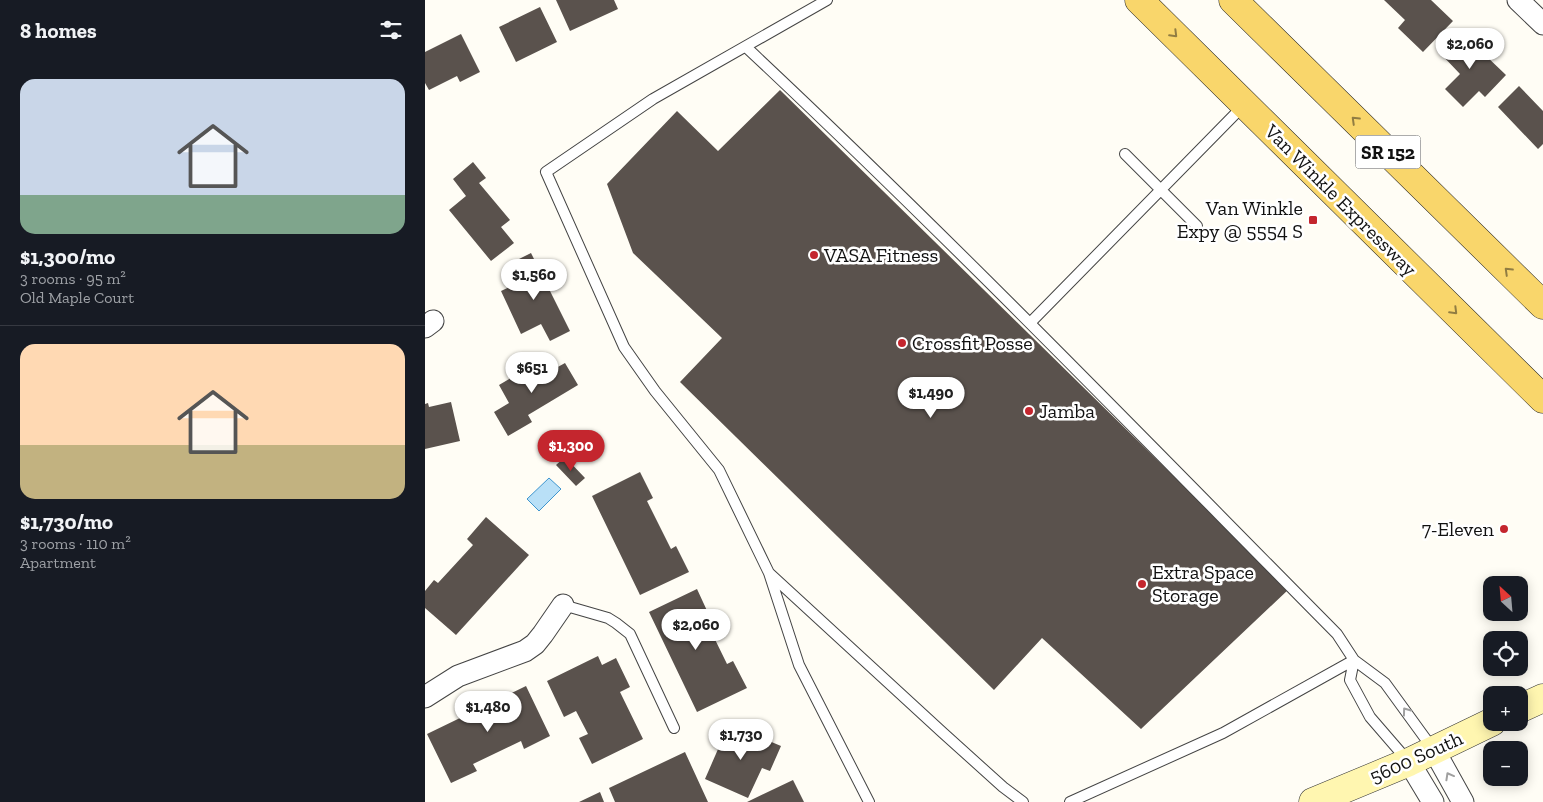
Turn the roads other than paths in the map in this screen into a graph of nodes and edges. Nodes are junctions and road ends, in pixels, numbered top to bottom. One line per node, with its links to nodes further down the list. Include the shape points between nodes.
1 (827, 0): 4 (lane)
2 (1139, 0): 5 (main road, Van Winkle Expressway, one-way to 5)
3 (1233, 0): 9 (main road, SR 152, one-way to 3)
4 (746, 47): 10 (lane); 12 (lane, via 653,99 546,172 624,347 719,470)
5 (1245, 104): 7 (lane); 11 (main road, Van Winkle Expressway, one-way to 11)
6 (1125, 154): 7 (lane)
7 (1161, 190): 8 (lane); 10 (lane)
8 (1197, 226)
9 (1543, 305)
10 (1030, 323): 14 (lane, via 1337,634)
11 (1543, 399)
12 (769, 573): 22 (lane, via 799,665); 23 (lane)
13 (563, 605): 15 (street, via 543,634 525,651 458,676); 19 (lane, via 608,618 629,634)
14 (1354, 660): 20 (lane, one-way to 14, via 1385,683); 21 (lane, via 1350,680 1370,718); 24 (lane, via 1223,733)
15 (425, 697)
16 (1543, 698): 17 (main road)
17 (1528, 705)
18 (1483, 726): 20 (main road, 5600 South)
19 (674, 728)
20 (1435, 750): 21 (main road, 5600 South); 27 (street, one-way to 20)
21 (1409, 762): 25 (main road, 5600 South); 26 (street)
22 (869, 802)
23 (1023, 802)
24 (1070, 802)
25 (1313, 802)
26 (1433, 802)
27 (1463, 802)

